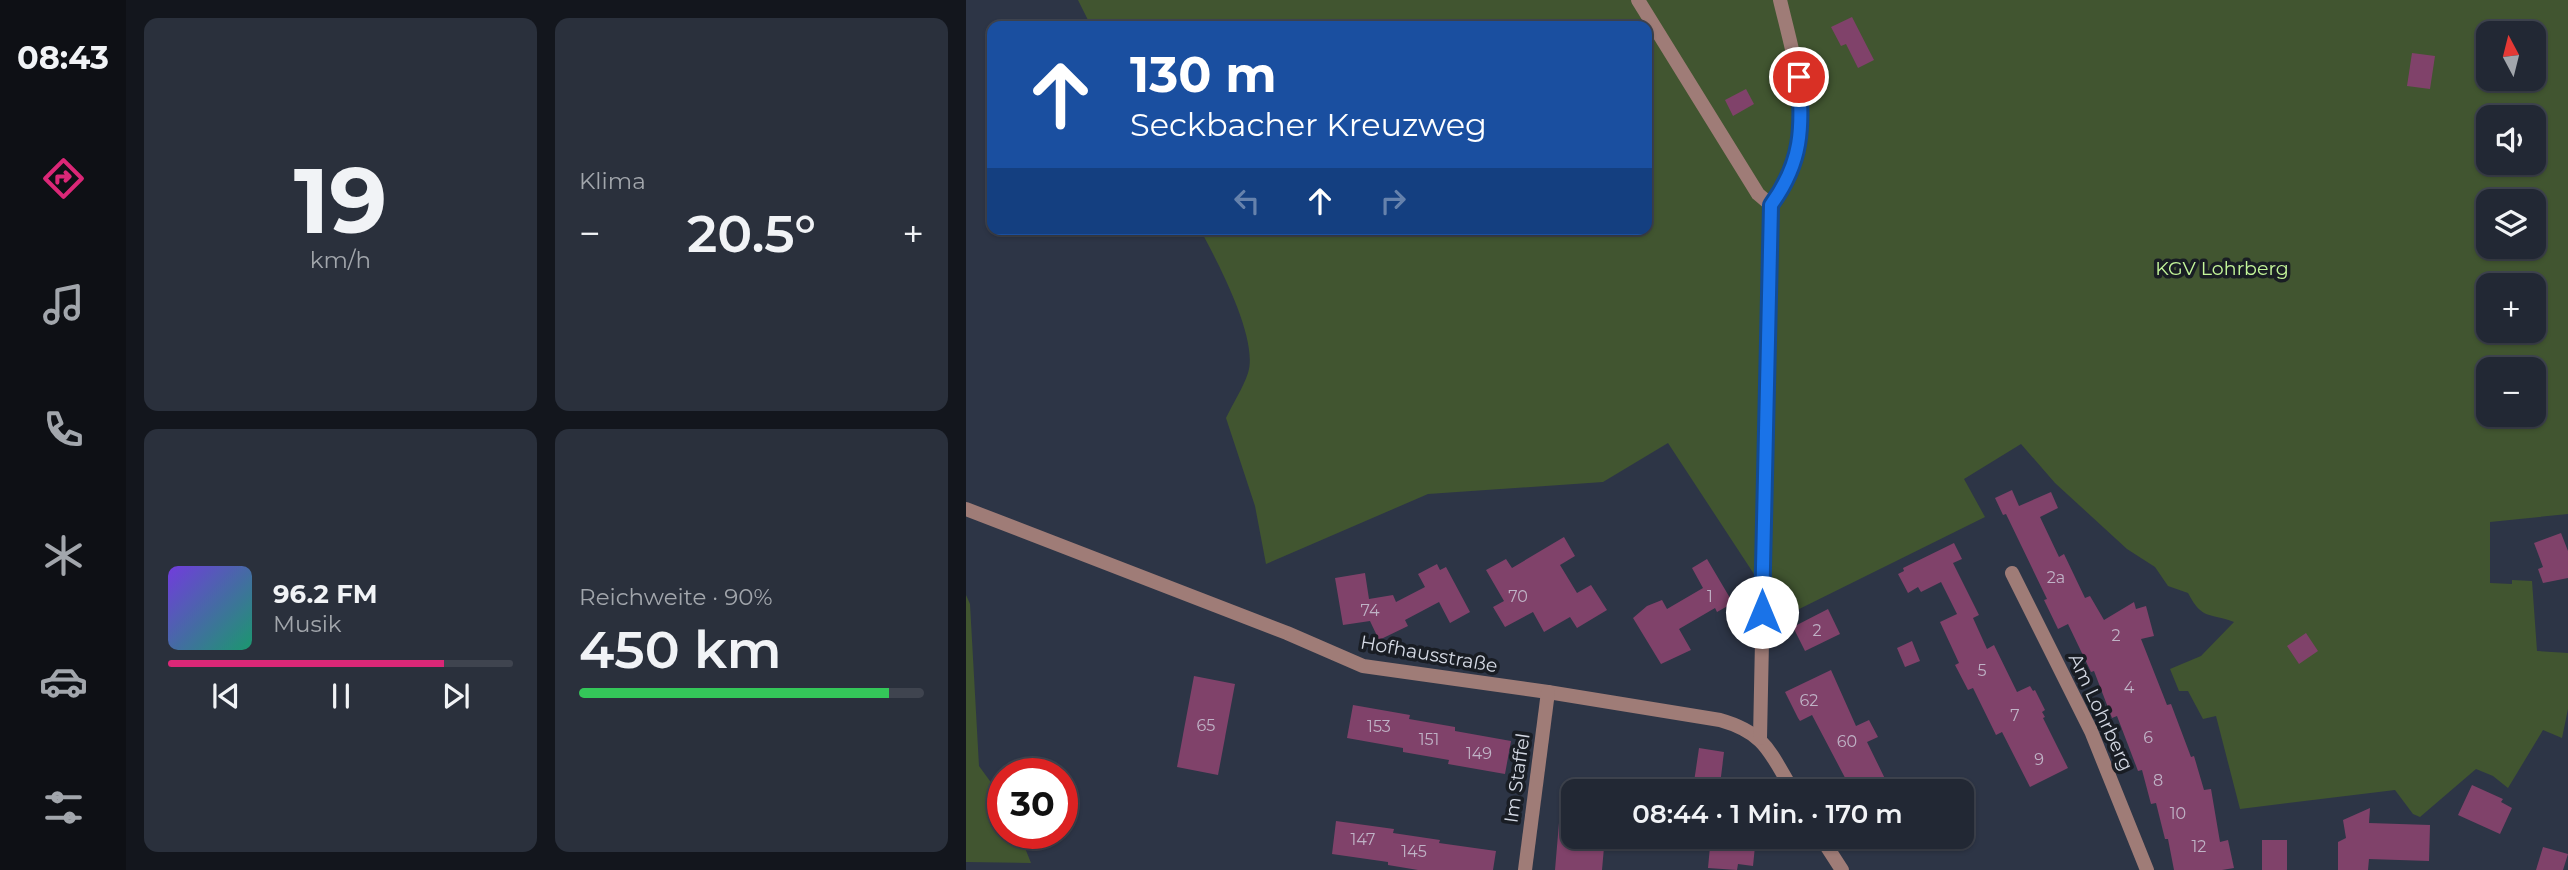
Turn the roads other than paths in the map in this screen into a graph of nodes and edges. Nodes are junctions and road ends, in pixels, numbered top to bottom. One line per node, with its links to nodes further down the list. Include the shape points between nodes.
1 (1638, 0): 3 (street)
2 (1780, 0): 5 (street, via 1799,77 1802,130 1794,164)
3 (1651, 21)
4 (1652, 23): 5 (street, via 1758,194)
5 (1771, 205): 9 (street)
6 (966, 509): 8 (street, Hofhausstraße, via 1358,664)
7 (2012, 573): 14 (street, Am Lohrberg, via 2091,731)
8 (1548, 691): 9 (street, Hofhausstraße, via 1720,720); 12 (street, Im Staffel)
9 (1760, 738): 10 (street)
10 (1786, 779)
11 (1829, 849): 13 (street)
12 (1525, 870)
13 (1843, 870)
14 (2147, 870)

